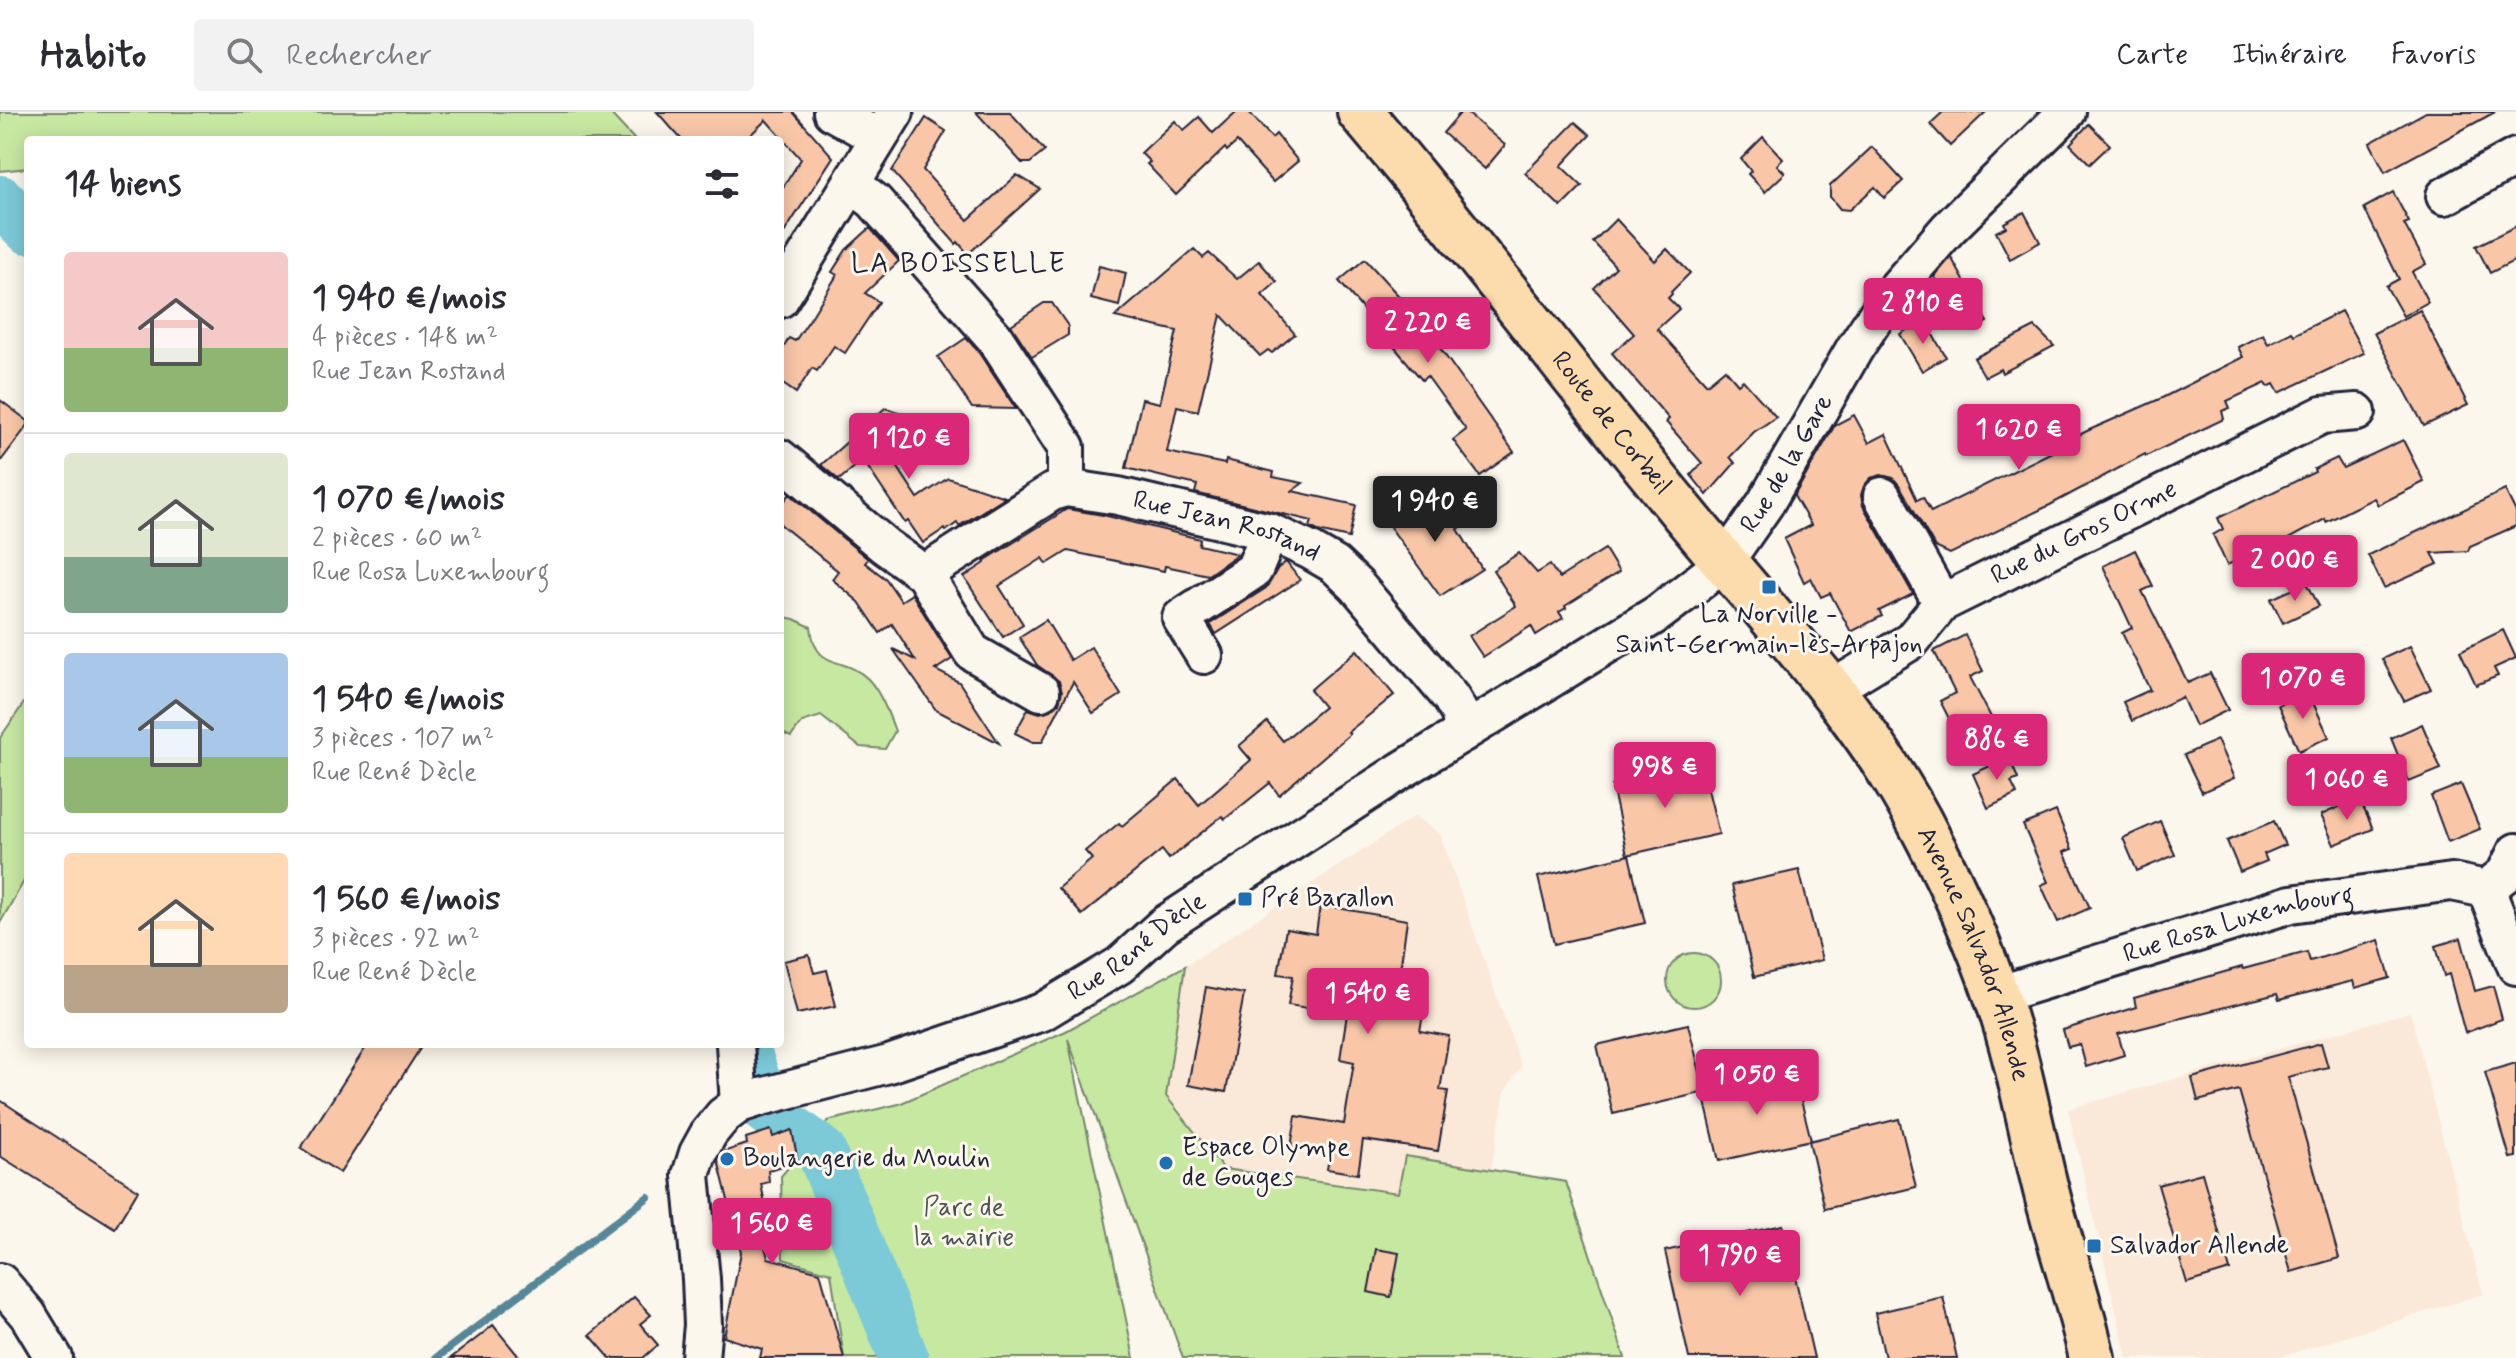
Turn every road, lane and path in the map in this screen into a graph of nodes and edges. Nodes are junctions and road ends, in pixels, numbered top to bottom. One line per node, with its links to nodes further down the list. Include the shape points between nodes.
1 (832, 112): 5 (street)
2 (1360, 112): 7 (main road, Route de Corbeil)
3 (1397, 112): 7 (main road)
4 (2067, 112): 16 (street, Rue de la Gare, via 1948,229 1888,298)
5 (886, 125): 8 (street)
6 (2516, 157): 9 (street)
7 (1410, 169): 16 (main road, Route de Corbeil)
8 (852, 184): 10 (street); 13 (street, via 874,201 994,337 1066,447)
9 (2445, 196)
10 (784, 293)
11 (2357, 412): 18 (street, Rue du Gros Orme, via 2322,415)
12 (784, 461): 17 (street)
13 (1066, 488): 15 (street, Rue Jean Rostand); 17 (street, via 1037,499)
14 (1882, 496): 18 (street)
15 (1270, 532): 19 (street, via 1254,570 1181,618); 22 (street, Rue Jean Rostand, via 1335,565 1356,585 1451,698)
16 (1724, 563): 20 (main road, Avenue Salvador Allende); 22 (street, Rue René Dècle, via 1657,614)
17 (924, 574): 21 (street, via 972,652)
18 (1942, 603): 20 (street, Rue du Gros Orme, via 1911,641)
19 (1204, 655)
20 (1832, 689): 26 (main road, Avenue Salvador Allende, via 1892,773 1927,835)
21 (1041, 692)
22 (1463, 733): 28 (street, Rue René Dècle, via 1164,925 1120,965 1042,1012 932,1051)
23 (2516, 852): 24 (street, via 2505,874)
24 (2486, 889): 25 (street); 26 (street, Rue Rosa Luxembourg, via 2452,882 2291,904)
25 (2516, 966)
26 (1997, 995): 32 (main road, Avenue Salvador Allende)
27 (736, 1048): 28 (street)
28 (750, 1101): 31 (street, Rue René Dècle, via 723,1116 709,1133 691,1175 701,1279)
29 (0, 1282): 30 (street)
30 (54, 1358)
31 (700, 1358)
32 (2092, 1358)

